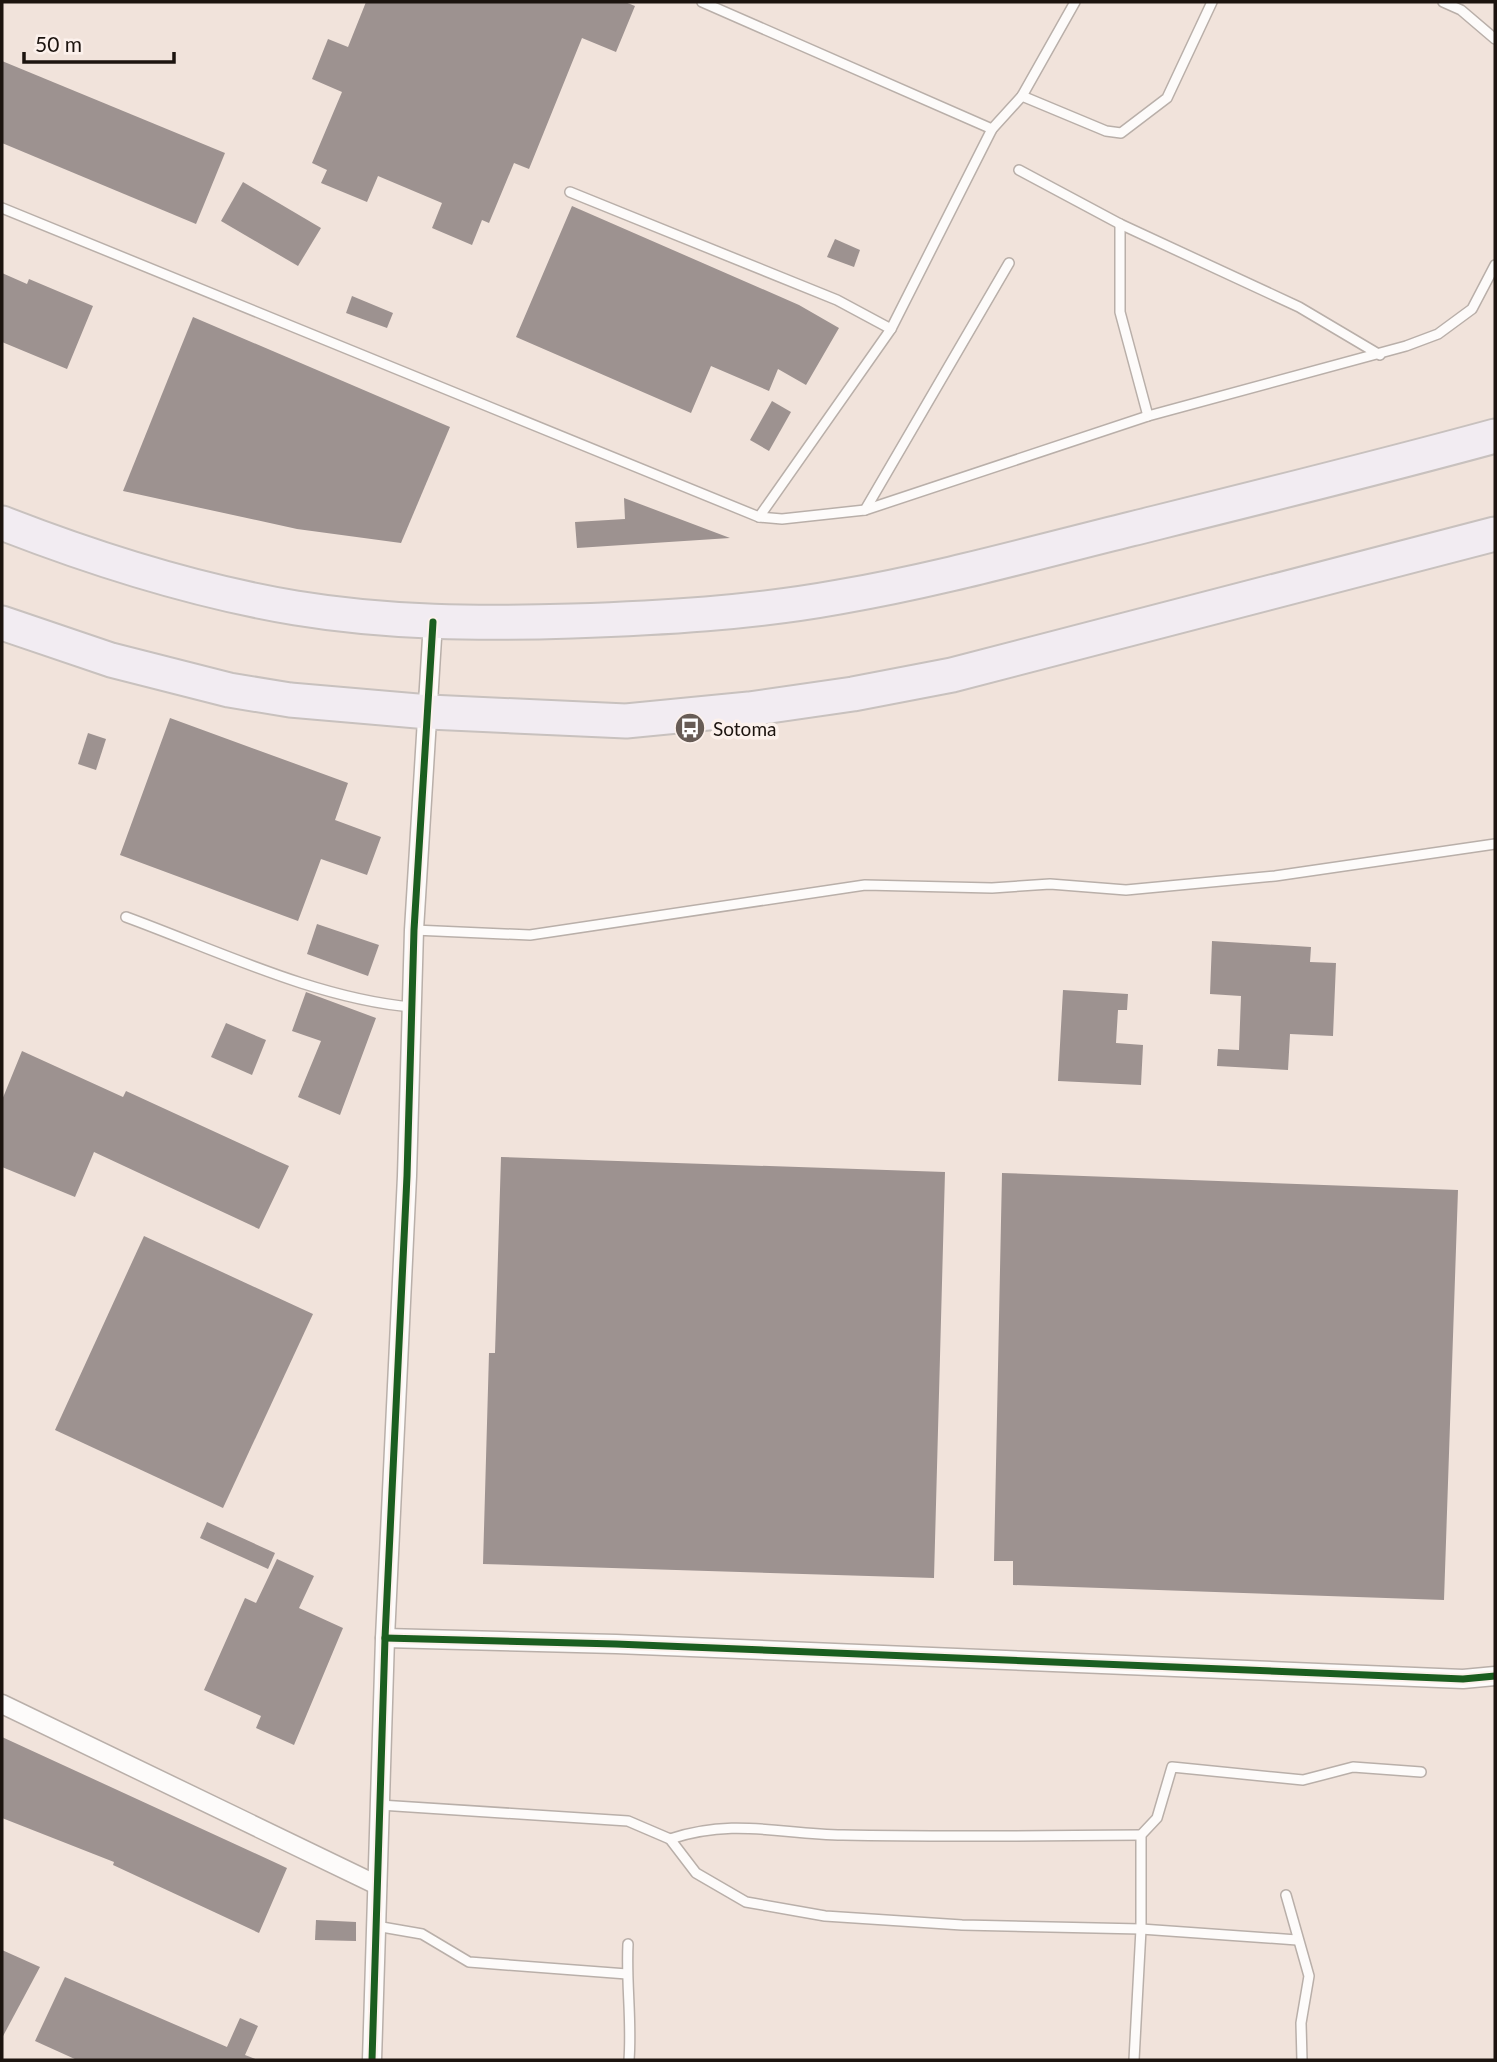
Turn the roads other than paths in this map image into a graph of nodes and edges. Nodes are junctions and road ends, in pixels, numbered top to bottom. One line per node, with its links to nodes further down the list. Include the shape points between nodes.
1 (702, 2): 7 (lane)
2 (1075, 2): 6 (lane)
3 (1212, 2): 6 (lane, via 1167,98 1121,133)
4 (1443, 2): 5 (lane, via 1461,10)
5 (1495, 39)
6 (1021, 96): 7 (lane)
7 (992, 129): 14 (lane)
8 (1019, 170): 11 (lane)
9 (569, 192): 14 (lane, via 837,300)
10 (2, 208): 19 (lane)
11 (1119, 224): 15 (lane, via 1299,307); 16 (lane, via 1120,312)
12 (1009, 263): 18 (lane)
13 (1495, 265): 15 (lane, via 1472,309 1437,334)
14 (891, 329): 19 (lane)
15 (1380, 355): 16 (lane)
16 (1148, 416): 18 (lane)
17 (1495, 436): 22 (highway, via 943,576 839,597 667,618)
18 (864, 510): 19 (lane)
19 (758, 517)
20 (2, 523): 22 (highway, via 67,548 223,593 300,608)
21 (1495, 534): 24 (highway, via 952,675 853,694 626,721)
22 (433, 622): 24 (street)
23 (2, 623): 24 (highway, via 111,660 229,690)
24 (429, 712): 27 (street)
25 (1495, 844): 27 (lane, via 1275,876 1126,890 1050,884 992,888 865,885 530,935)
26 (127, 917): 28 (lane, via 300,981)
27 (414, 930): 28 (street)
28 (412, 1007): 29 (street)
29 (385, 1638): 30 (street, via 1463,1679); 33 (street)
30 (1495, 1676)
31 (2, 1704): 36 (street)
32 (1421, 1772): 34 (lane, via 1353,1767 1303,1780 1171,1767 1157,1818)
33 (380, 1805): 35 (lane, via 628,1821); 36 (street)
34 (1141, 1835): 35 (lane, via 827,1835 751,1826 701,1829); 39 (lane)
35 (670, 1839): 39 (lane, via 696,1873 746,1902 825,1916 962,1926)
36 (377, 1885): 38 (street)
37 (1286, 1895): 40 (lane)
38 (376, 1926): 42 (lane, via 422,1934 469,1962); 43 (street)
39 (1141, 1929): 40 (lane); 45 (lane)
40 (1297, 1940): 46 (lane, via 1309,1976 1301,2024)
41 (628, 1944): 42 (lane)
42 (627, 1974): 44 (lane, via 632,2021)
43 (372, 2060)
44 (629, 2060)
45 (1134, 2060)
46 (1302, 2060)

